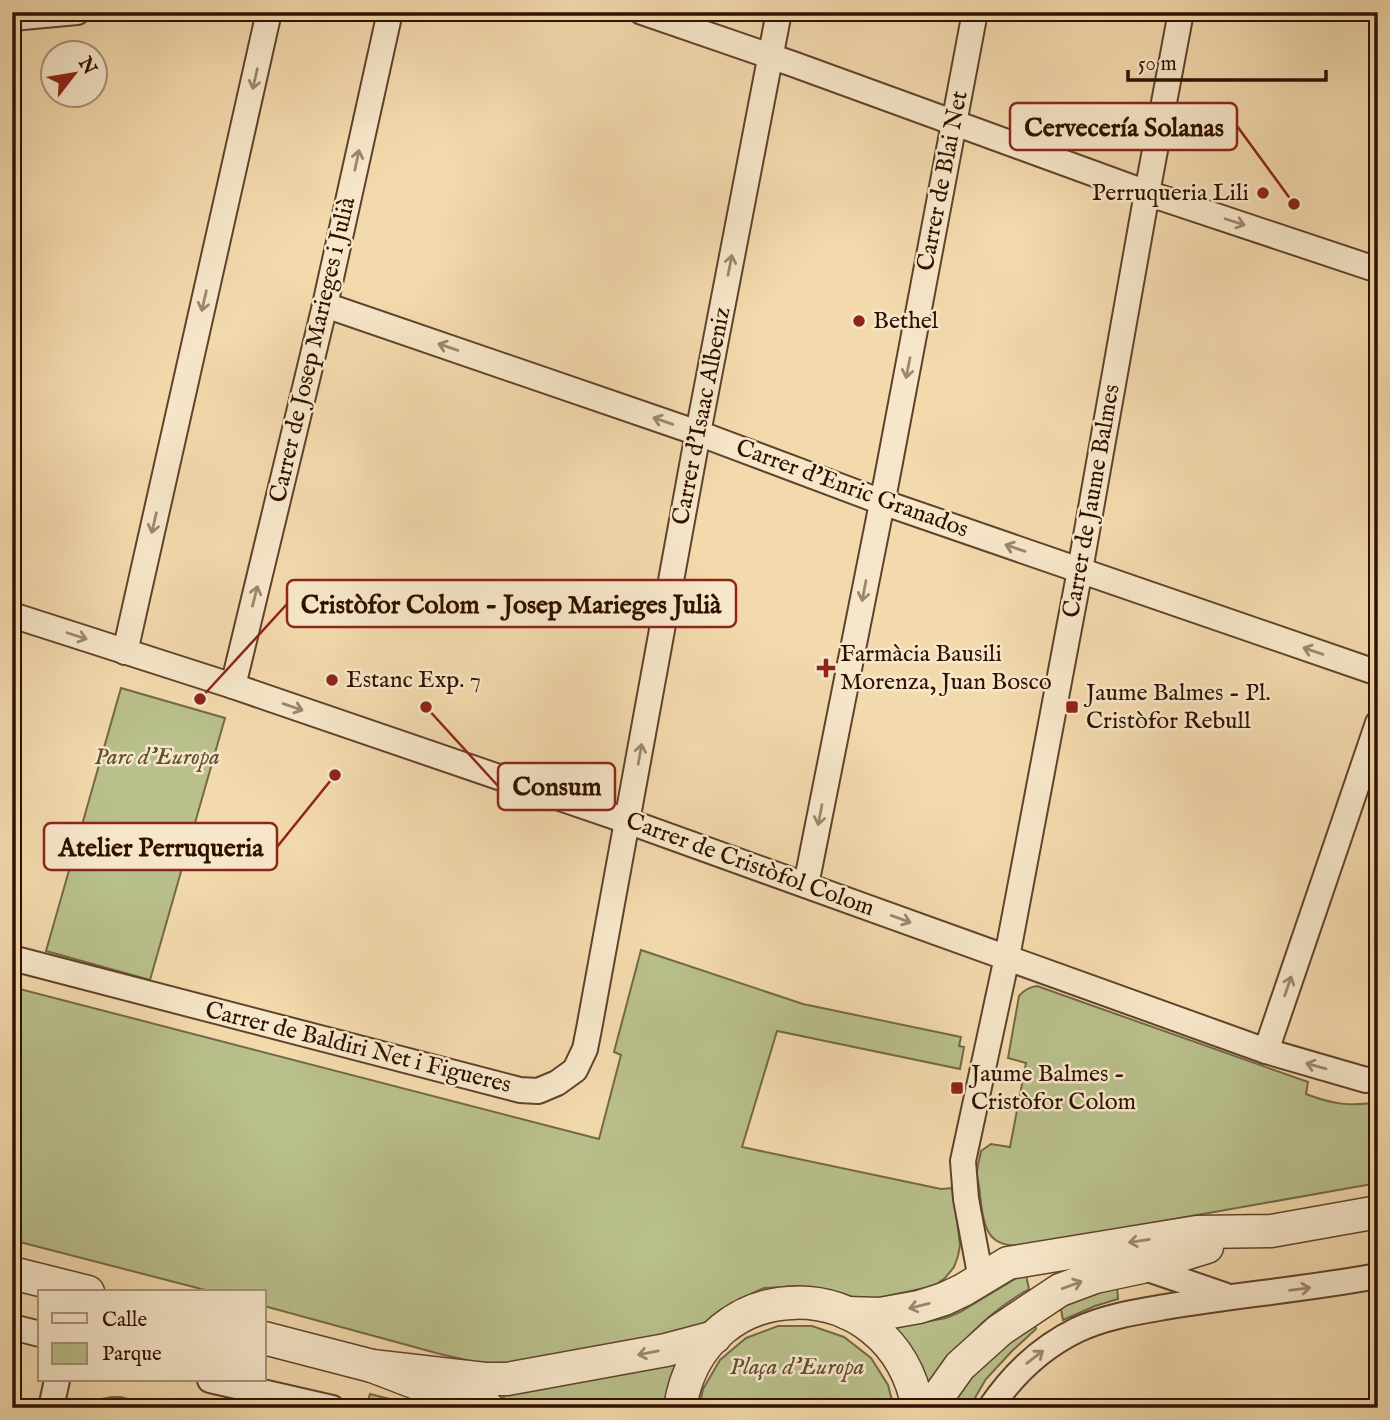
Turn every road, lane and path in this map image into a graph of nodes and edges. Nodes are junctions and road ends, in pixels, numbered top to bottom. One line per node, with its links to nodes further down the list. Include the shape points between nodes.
1 (78, 12): 8 (street)
2 (269, 12): 18 (street, one-way to 18)
3 (390, 12): 13 (street, Carrer de Josep Marieges i Julià, one-way to 3)
4 (642, 12): 9 (street)
5 (779, 12): 9 (street, Carrer d'Isaac Albeniz)
6 (975, 12): 10 (street, Carrer de Blai Net)
7 (1181, 12): 11 (street, Carrer de Jaume Balmes)
8 (12, 18)
9 (770, 57): 10 (street); 14 (street, Carrer d'Isaac Albeniz, one-way to 9)
10 (954, 123): 11 (street); 15 (street, Carrer de Blai Net, one-way to 15)
11 (1147, 193): 12 (street, one-way to 12); 16 (street, Carrer de Jaume Balmes)
12 (1378, 270)
13 (325, 305): 14 (street, Carrer d'Enric Granados, one-way to 13); 20 (street, Carrer de Josep Marieges i Julià, one-way to 13)
14 (698, 433): 15 (street, Carrer d'Enric Granados); 22 (street, Carrer d'Isaac Albeniz, one-way to 14)
15 (882, 502): 16 (street, Carrer d'Enric Granados, one-way to 15); 23 (street, Carrer de Blai Net, one-way to 23)
16 (1080, 570): 19 (street, Carrer d'Enric Granados, one-way to 16); 24 (street, Carrer de Jaume Balmes)
17 (12, 615): 18 (street, Carrer de Cristòfol Colom, one-way to 18)
18 (125, 652): 20 (street, Carrer de Cristòfol Colom)
19 (1378, 673)
20 (233, 687): 22 (street, Carrer de Cristòfol Colom, one-way to 22)
21 (1378, 723): 26 (street, one-way to 21)
22 (627, 821): 23 (street, Carrer de Cristòfol Colom); 25 (street, Carrer de Baldiri Net i Figueres, via 585,1049 575,1070 538,1091)
23 (806, 885): 24 (street, Carrer de Cristòfol Colom, one-way to 24)
24 (1007, 957): 26 (street, Carrer de Cristòfol Colom); 33 (street, Carrer de Jaume Balmes, via 963,1161)
25 (12, 958)
26 (1266, 1051): 27 (street, Carrer de Cristòfol Colom, one-way to 26)
27 (1372, 1079)
28 (1378, 1212): 29 (street)
29 (1255, 1231): 30 (street); 33 (street, one-way to 33, via 1197,1232 1008,1263)
30 (1142, 1268): 35 (street); 49 (street, one-way to 30, via 960,1366 1021,1315 1060,1290)
31 (12, 1273): 34 (street)
32 (1378, 1276): 35 (street, one-way to 32)
33 (981, 1279): 36 (street, one-way to 36, via 919,1307 880,1314)
34 (80, 1290)
35 (1232, 1297): 50 (street, one-way to 35, via 1024,1366 1079,1329 1124,1314)
36 (847, 1313): 39 (street, via 805,1302 772,1306 741,1317); 48 (street, via 869,1325 896,1352)
37 (12, 1327): 38 (street)
38 (38, 1334)
39 (715, 1337): 41 (street, one-way to 41, via 507,1379); 47 (street, via 691,1368)
40 (266, 1339): 41 (street)
41 (372, 1366): 46 (street)
42 (57, 1382): 44 (street)
43 (219, 1382): 45 (street)
44 (51, 1408)
45 (332, 1408)
46 (488, 1408)
47 (680, 1408)
48 (918, 1408)
49 (929, 1408)
50 (990, 1408)

